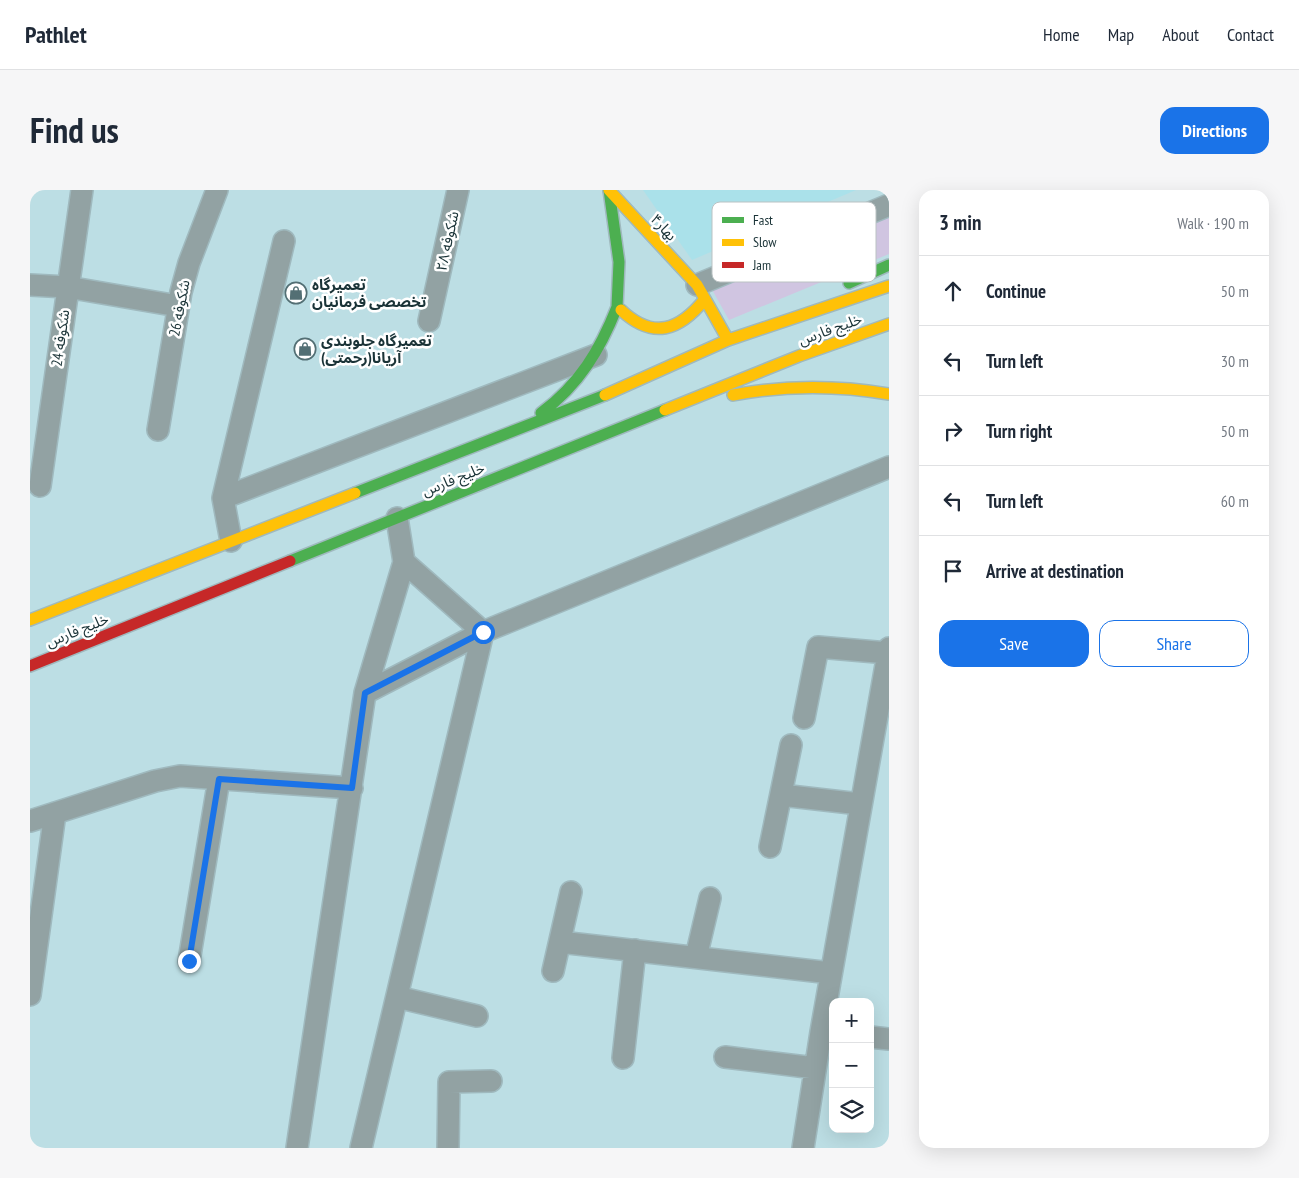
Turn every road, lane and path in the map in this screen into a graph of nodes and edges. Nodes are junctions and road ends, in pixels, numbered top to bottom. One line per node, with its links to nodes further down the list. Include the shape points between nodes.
1 (82, 190): 14 (street, شکوفه 24)
2 (218, 190): 16 (street, شکوفه 26, via 189,263)
3 (458, 190): 18 (street, شکوفه ۲۸)
4 (609, 190): 15 (main road, بهار۴); 17 (main road, via 619,251)
5 (889, 204): 6 (street)
6 (876, 210)
7 (284, 241): 28 (street)
8 (889, 265): 9 (main road)
9 (876, 271)
10 (722, 282): 15 (street)
11 (852, 282): 20 (main road)
12 (30, 286): 14 (street)
13 (889, 286): 20 (main road, خلیج فارس)
14 (67, 287): 16 (street); 27 (street, شکوفه 24)
15 (701, 292): 17 (main road, via 695,312 680,324 657,329 638,325); 20 (main road, بهار۴)
16 (178, 306): 24 (street, شکوفه 26)
17 (617, 307): 21 (main road, via 606,339)
18 (429, 321)
19 (889, 324): 23 (main road, خلیج فارس, via 799,356)
20 (728, 340): 25 (main road, خلیج فارس, via 620,389)
21 (596, 355): 25 (main road, via 586,372 560,397); 28 (street)
22 (889, 394): 23 (main road, via 830,387 759,389)
23 (633, 423): 29 (main road, خلیج فارس)
24 (158, 430)
25 (504, 435): 30 (main road, خلیج فارس)
26 (889, 467): 33 (street)
27 (40, 486)
28 (223, 498): 30 (street)
29 (397, 518): 31 (street); 35 (main road, خلیج فارس)
30 (231, 541): 32 (main road, خلیج فارس)
31 (404, 562): 33 (street); 36 (street)
32 (30, 620)
33 (483, 632): 36 (street); 56 (street)
34 (888, 651): 37 (street); 38 (street, via 818,647)
35 (30, 666)
36 (365, 693): 41 (street)
37 (883, 710): 43 (street)
38 (804, 718)
39 (791, 745): 42 (street)
40 (219, 779): 41 (street); 44 (street, via 180,776 155,781); 52 (street)
41 (352, 788): 65 (street)
42 (781, 795): 43 (street); 46 (street)
43 (860, 804): 54 (street)
44 (55, 813): 45 (street); 55 (street)
45 (30, 821)
46 (770, 847)
47 (571, 892): 49 (street)
48 (710, 898): 51 (street)
49 (560, 942): 50 (street); 53 (street)
50 (635, 950): 51 (street); 62 (street)
51 (696, 958): 54 (street)
52 (189, 961)
53 (553, 970)
54 (831, 973): 58 (street)
55 (30, 996)
56 (397, 998): 57 (street); 66 (street)
57 (477, 1016)
58 (827, 1033): 63 (street)
59 (874, 1037): 60 (street)
60 (889, 1039)
61 (725, 1057): 63 (street)
62 (623, 1058)
63 (815, 1068): 68 (street)
64 (491, 1081): 67 (street, via 449,1082)
65 (297, 1148)
66 (361, 1148)
67 (448, 1148)
68 (803, 1148)

